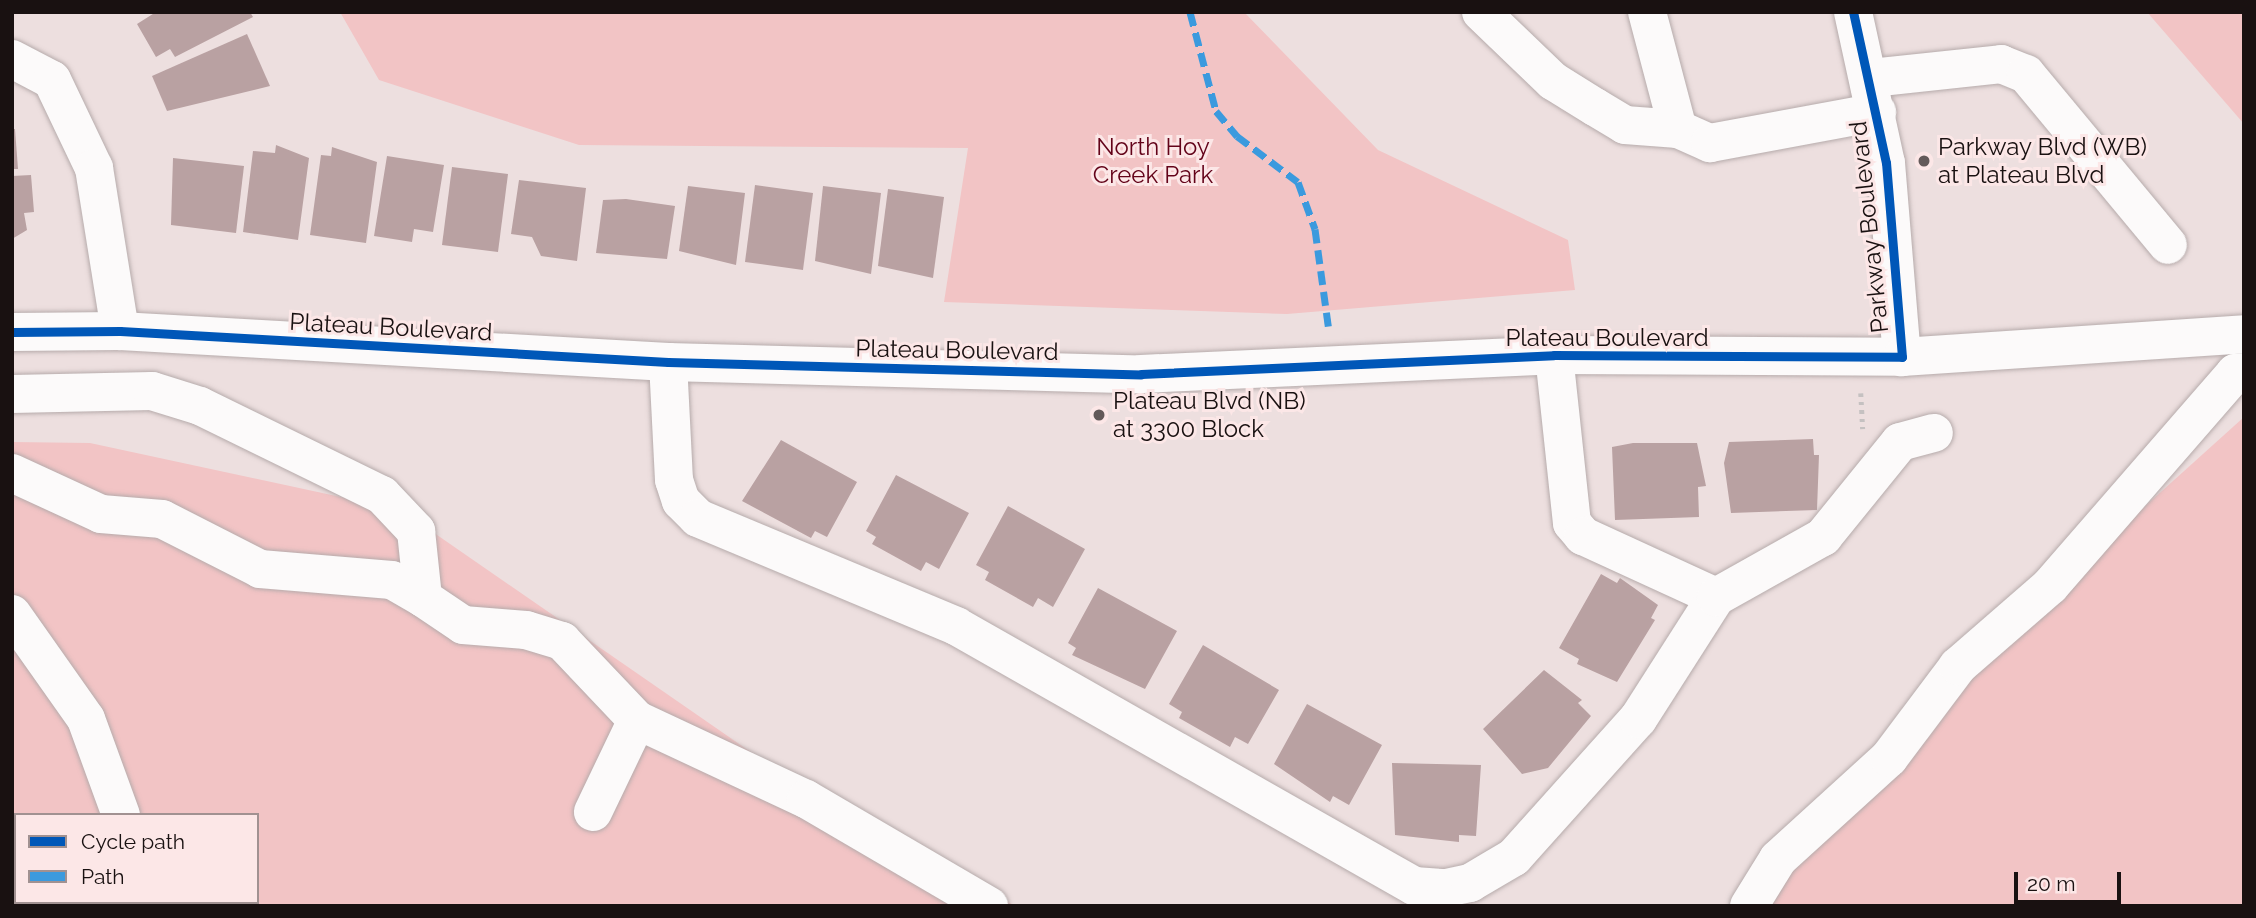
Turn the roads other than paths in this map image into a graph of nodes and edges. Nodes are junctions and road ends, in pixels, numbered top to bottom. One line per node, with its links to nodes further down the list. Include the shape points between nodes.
1 (1481, 12): 6 (street, via 1553,81 1625,125)
2 (1647, 12): 6 (street)
3 (1853, 12): 5 (street, Parkway Boulevard)
4 (12, 59): 8 (street, via 52,80 94,168)
5 (1874, 95): 6 (street, via 1710,143); 7 (street, via 2001,64 2026,74); 12 (street, Parkway Boulevard)
6 (1678, 129)
7 (2168, 245)
8 (120, 331): 9 (street, Plateau Boulevard); 13 (street, Plateau Boulevard)
9 (12, 332)
10 (2244, 334): 12 (street, Plateau Boulevard)
11 (1554, 355): 12 (street, Plateau Boulevard); 13 (street, Plateau Boulevard, via 1141,374); 18 (street, via 1572,523 1583,536)
12 (1902, 357)
13 (668, 362): 18 (street, via 674,481 681,501 698,518 956,626 1414,886 1470,883 1514,857 1638,719)
14 (2244, 372): 25 (street, via 2235,373 2050,586 1958,666 1889,758 1778,859)
15 (12, 394): 19 (street, via 152,391 200,405 351,476 382,495 416,531)
16 (1934, 433): 18 (street, via 1900,442 1823,537)
17 (12, 473): 19 (street, via 101,514 162,519 260,569 392,580)
18 (1716, 597)
19 (423, 598): 21 (street, via 463,625 526,630 562,641)
20 (12, 614): 23 (street, via 86,719)
21 (637, 720): 22 (street); 24 (street, via 806,799)
22 (593, 812)
23 (120, 813)
24 (989, 906)
25 (1749, 906)

